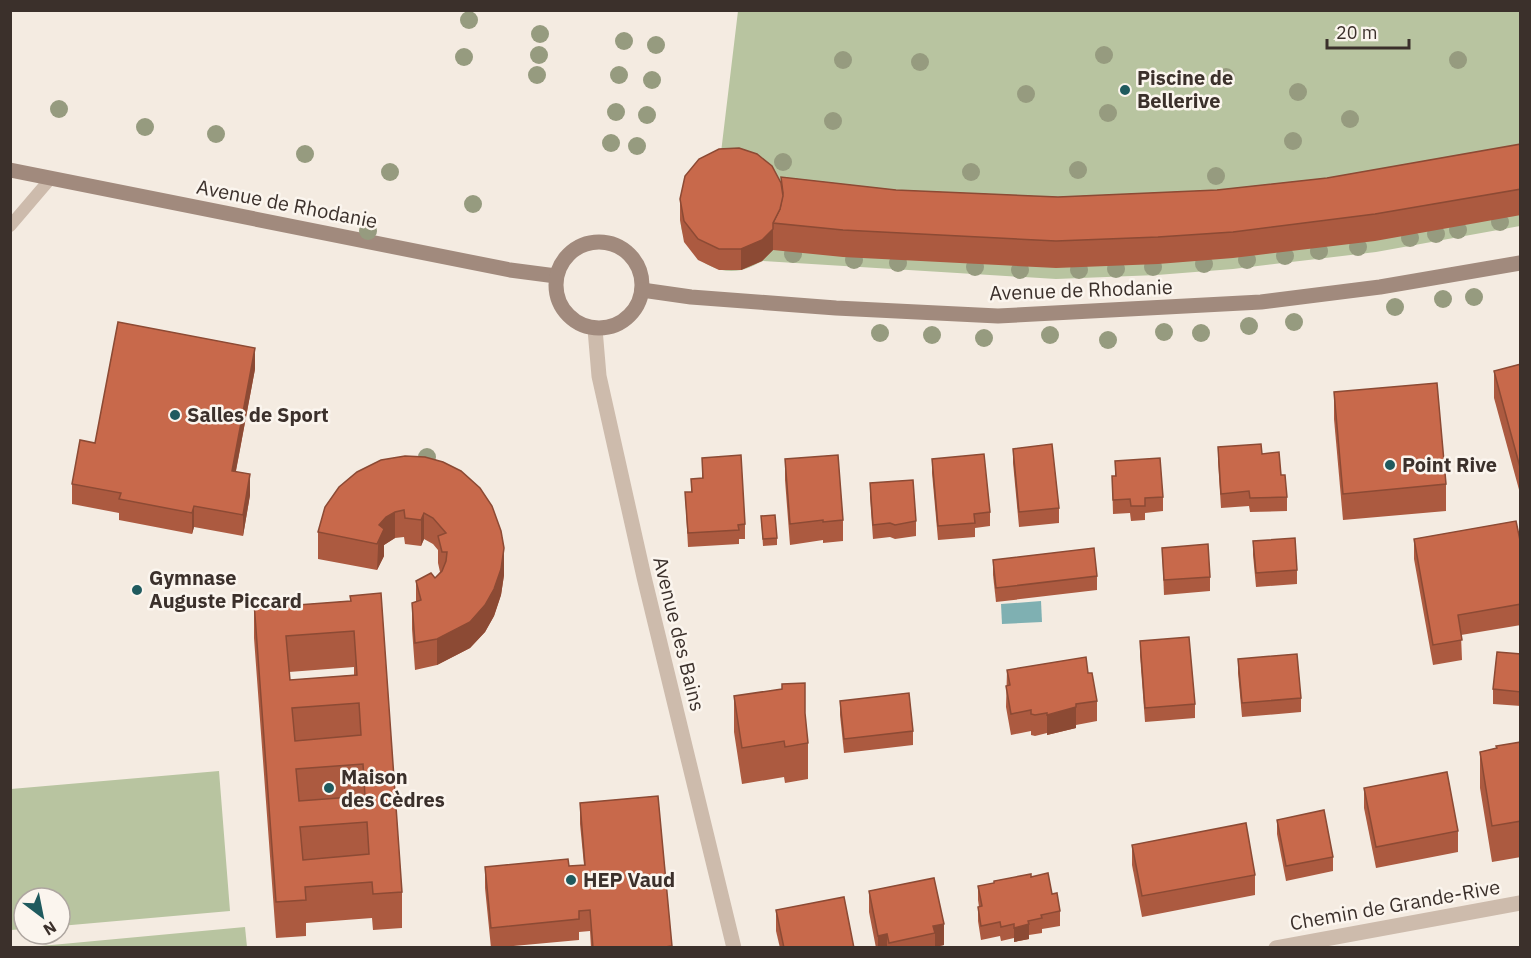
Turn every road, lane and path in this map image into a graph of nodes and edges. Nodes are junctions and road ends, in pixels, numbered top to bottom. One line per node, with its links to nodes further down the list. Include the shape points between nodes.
1 (10, 170): 2 (main road, Avenue de Rhodanie)
2 (51, 178): 3 (lane); 5 (main road, Avenue de Rhodanie)
3 (10, 226)
4 (1521, 263): 6 (main road, Avenue de Rhodanie, via 1261,302 998,316 836,308)
5 (556, 276): 6 (main road, via 570,252 595,242 609,243 621,247 638,266); 7 (main road, via 559,305 580,326)
6 (642, 290): 7 (main road, via 631,315 621,323)
7 (595, 329): 9 (street, Avenue des Bains, via 598,376)
8 (1521, 903): 10 (street, Chemin de Grande-Rive)
9 (734, 948)
10 (1276, 948)

